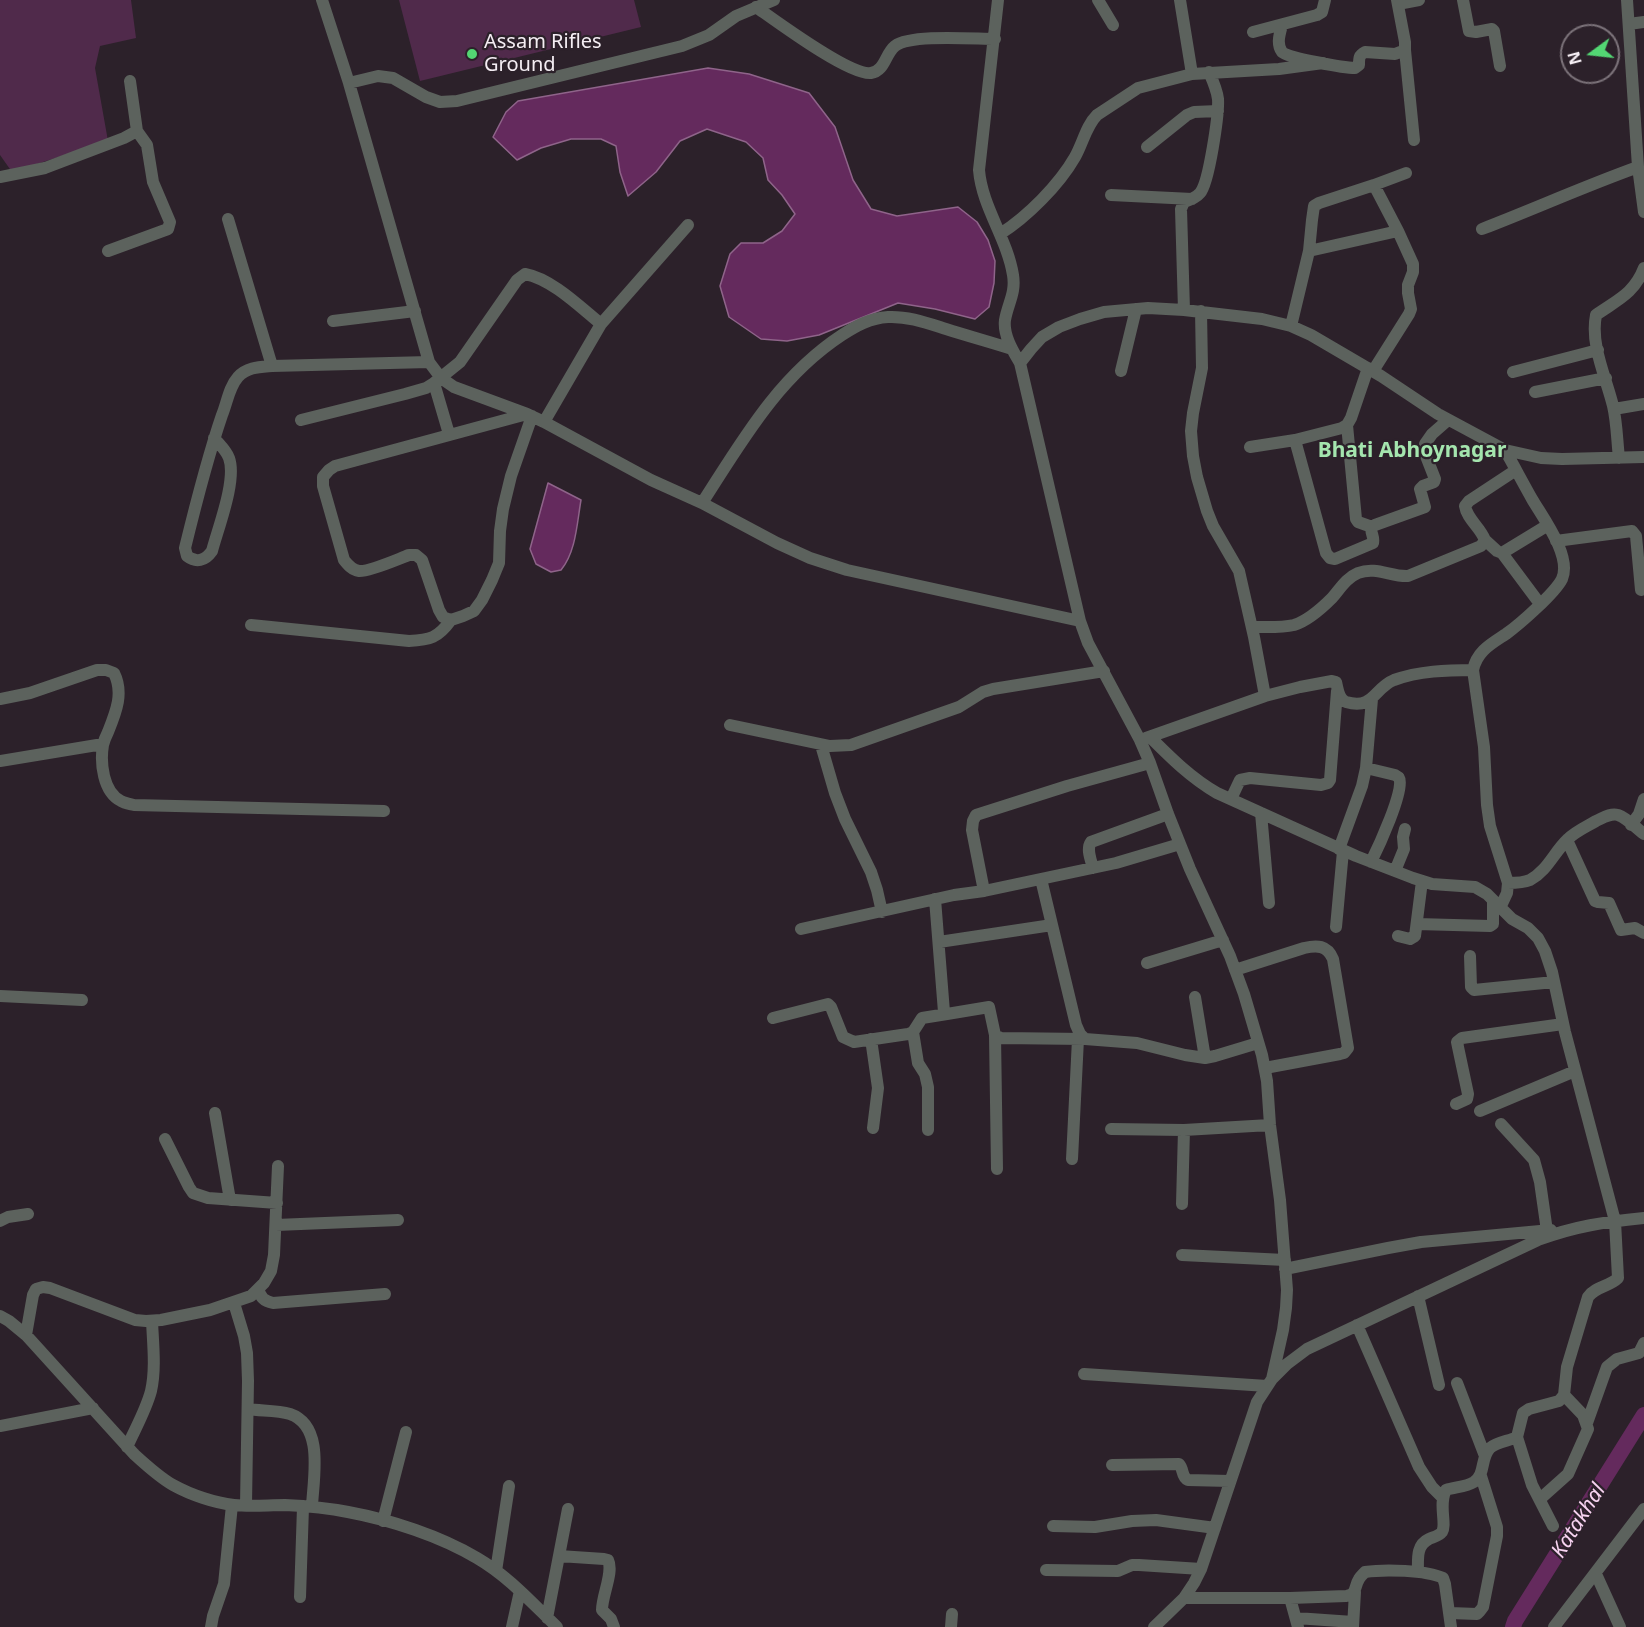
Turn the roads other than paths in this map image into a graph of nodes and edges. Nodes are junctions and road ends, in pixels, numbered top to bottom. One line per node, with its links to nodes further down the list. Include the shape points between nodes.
1 (322, 0): 24 (street)
2 (774, 0): 11 (street)
3 (999, 0): 17 (street)
4 (1098, 0): 14 (street)
5 (1180, 0): 22 (street)
6 (1325, 0): 15 (street, via 1317,15)
7 (1419, 0): 10 (street)
8 (1463, 0): 20 (street, via 1469,30 1494,30)
9 (1627, 0): 13 (street)
10 (1398, 2): 18 (street)
11 (756, 7): 17 (street, via 837,60 867,73 881,68 893,47 904,42); 24 (street, via 709,35 681,46 457,101 440,102 426,97 393,78 378,76)
12 (1644, 22): 13 (street)
13 (1629, 24): 27 (street)
14 (1113, 25)
15 (1282, 25): 16 (street); 19 (street, via 1281,51)
16 (1253, 32)
17 (995, 39): 41 (street, via 979,170 980,186)
18 (1405, 50): 19 (street, via 1395,54 1365,52 1355,68); 28 (street)
19 (1323, 63): 21 (street)
20 (1500, 66)
21 (1209, 72): 22 (street); 25 (street, via 1217,91)
22 (1192, 74): 41 (street, via 1138,88 1097,115 1066,172 1016,224)
23 (130, 81): 26 (street)
24 (349, 83): 47 (street)
25 (1218, 111): 29 (street, via 1187,115); 35 (street, via 1206,180 1202,191)
26 (137, 131): 32 (street, via 45,168); 42 (street, via 147,145 153,182 170,222 168,229)
27 (1640, 139): 30 (street)
28 (1414, 140)
29 (1147, 147)
30 (1638, 167): 36 (street); 39 (street)
31 (1406, 173): 33 (street)
32 (0, 177)
33 (1374, 185): 40 (street); 43 (street, via 1314,206)
34 (1111, 195): 35 (street)
35 (1192, 198): 46 (street, via 1184,202 1181,210)
36 (1644, 212)
37 (228, 219): 56 (street)
38 (688, 225): 50 (street)
39 (1482, 229)
40 (1398, 231): 43 (street); 57 (street, via 1413,264 1408,293 1411,309)
41 (1000, 234): 52 (street, via 1014,281 1005,322)
42 (108, 251)
43 (1309, 251): 51 (street)
44 (1644, 268): 53 (street, via 1629,292 1596,315)
45 (1136, 309): 46 (street); 55 (street, via 1104,312 1059,327 1042,337); 58 (street)
46 (1184, 309): 48 (street)
47 (415, 311): 49 (street); 54 (street)
48 (1201, 311): 51 (street); 89 (street, via 1202,368 1191,431 1193,456 1213,526 1239,570)
49 (333, 321)
50 (601, 324): 61 (street, via 536,276 525,274 460,362); 68 (street)
51 (1290, 326): 57 (street)
52 (1012, 349): 55 (street); 78 (street, via 911,319 870,320 812,357 774,396)
53 (1598, 350): 59 (street); 60 (street)
54 (429, 362): 56 (street); 61 (street)
55 (1020, 363): 87 (street)
56 (272, 366): 71 (street, via 253,368 237,377)
57 (1370, 370): 67 (street); 69 (street)
58 (1121, 371)
59 (1513, 372)
60 (1606, 378): 62 (street); 64 (street)
61 (437, 381): 65 (street); 66 (street, via 426,388); 70 (street)
62 (1535, 392)
63 (1644, 404): 64 (street)
64 (1614, 409): 76 (street)
65 (530, 415): 68 (street); 70 (street); 86 (street, via 503,509 499,563 474,610)
66 (301, 420)
67 (1448, 420): 74 (street); 80 (street, via 1425,444 1435,479 1420,489 1425,507)
68 (544, 422): 78 (street)
69 (1347, 425): 72 (street); 80 (street, via 1356,519)
70 (449, 434): 86 (street, via 335,466 323,477 344,560 349,566 356,571 365,570 416,555 426,569 439,610)
71 (214, 438): 71 (street, via 185,548 192,560 202,560 212,551 231,479 230,460)
72 (1295, 440): 73 (street); 80 (street, via 1330,558 1373,543)
73 (1250, 447)
74 (1505, 450): 76 (street, via 1541,458); 77 (street)
75 (1644, 457): 76 (street)
76 (1619, 458)
77 (1516, 470): 79 (street); 81 (street, via 1465,506)
78 (702, 503): 87 (street, via 810,558 847,570)
79 (1548, 525): 82 (street); 83 (street)
80 (1372, 527)
81 (1485, 540): 83 (street); 89 (street, via 1481,546 1408,576 1378,570 1358,573 1302,621)
82 (1556, 541): 84 (street, via 1632,531 1636,536); 85 (street, via 1562,555 1563,578)
83 (1502, 553): 85 (street)
84 (1641, 590)
85 (1540, 604): 90 (street, via 1480,652)
86 (451, 620): 88 (street, via 437,636 409,641)
87 (1080, 621): 91 (street)
88 (251, 625)
89 (1252, 627): 93 (street)
90 (1473, 669): 95 (street, via 1392,681); 119 (street, via 1490,826)
91 (1104, 671): 97 (street); 99 (street, via 993,689 958,707 851,745)
92 (1338, 687): 93 (street, via 1336,682 1328,681); 95 (street, via 1339,696 1346,702); 103 (street, via 1328,783 1244,778)
93 (1266, 696): 97 (street)
94 (0, 699): 98 (street, via 97,670 114,673 119,693)
95 (1372, 699): 102 (street)
96 (730, 725): 99 (street)
97 (1145, 739): 101 (street); 103 (street, via 1199,783)
98 (103, 744): 100 (street); 105 (street, via 105,781 111,793 134,805)
99 (822, 745): 124 (street, via 835,793 871,872)
100 (0, 762)
101 (1150, 763): 107 (street); 120 (street, via 976,815 972,830)
102 (1366, 768): 113 (street); 114 (street, via 1395,775 1400,780 1388,826)
103 (1231, 799): 106 (street)
104 (1644, 799): 108 (street)
105 (384, 811)
106 (1261, 813): 113 (street); 122 (street)
107 (1168, 814): 112 (street); 115 (street, via 1091,842)
108 (1631, 825): 110 (street); 111 (street, via 1613,814)
109 (1405, 830): 116 (street, via 1404,849)
110 (1644, 834)
111 (1567, 840): 119 (street, via 1536,876 1522,883); 129 (street, via 1595,901 1609,903 1621,930 1635,928)
112 (1180, 844): 115 (street); 131 (street)
113 (1341, 850): 114 (street); 127 (street)
114 (1371, 862): 116 (street)
115 (1093, 868): 117 (street)
116 (1395, 872): 118 (street)
117 (1041, 879): 120 (street); 126 (street)
118 (1422, 881): 123 (street, via 1475,887); 125 (street)
119 (1508, 883): 123 (street, via 1507,893)
120 (984, 891): 121 (street)
121 (935, 899): 124 (street); 132 (street)
122 (1269, 903)
123 (1497, 904): 125 (street, via 1490,926); 136 (street, via 1538,938)
124 (882, 912): 128 (street)
125 (1417, 924): 130 (street, via 1415,936)
126 (1053, 925): 132 (street); 146 (street)
127 (1336, 927)
128 (801, 929)
129 (1644, 933)
130 (1398, 936)
131 (1223, 940): 134 (street); 135 (street)
132 (939, 942): 140 (street, via 943,1008)
133 (1470, 957): 136 (street, via 1474,990)
134 (1147, 963)
135 (1235, 969): 147 (street); 149 (street, via 1315,945 1330,951 1333,959 1348,1048 1340,1054)
136 (1554, 982): 142 (street)
137 (0, 996): 139 (street)
138 (1195, 997): 148 (street)
139 (81, 999)
140 (947, 1014): 143 (street, via 922,1018); 144 (street, via 989,1006)
141 (773, 1018): 145 (street, via 828,1004 843,1037 854,1042)
142 (1563, 1024): 150 (street); 151 (street, via 1462,1038 1457,1042 1468,1094 1467,1099)
143 (913, 1032): 145 (street); 158 (street, via 918,1063 928,1088)
144 (995, 1035): 146 (street); 163 (street)
145 (871, 1039): 156 (street, via 878,1088)
146 (1082, 1039): 148 (street, via 1137,1043); 161 (street)
147 (1258, 1043): 148 (street); 149 (street)
148 (1205, 1058)
149 (1265, 1068): 155 (street)
150 (1575, 1071): 152 (street); 171 (street)
151 (1456, 1104)
152 (1480, 1111)
153 (215, 1113): 164 (street)
154 (1501, 1124): 174 (street, via 1534,1160)
155 (1270, 1125): 159 (street); 176 (street)
156 (873, 1128)
157 (1110, 1129): 159 (street)
158 (928, 1130)
159 (1184, 1130): 166 (street)
160 (165, 1139): 164 (street, via 194,1193)
161 (1072, 1159)
162 (278, 1166): 165 (street)
163 (997, 1169)
164 (230, 1200): 165 (street)
165 (277, 1203): 172 (street)
166 (1182, 1204)
167 (28, 1214): 170 (street)
168 (1644, 1218): 171 (street)
169 (398, 1220): 172 (street)
170 (0, 1221)
171 (1615, 1221): 173 (street); 190 (street, via 1618,1278 1588,1297)
172 (276, 1225): 177 (street, via 271,1271)
173 (1573, 1228): 174 (street); 179 (street, via 1538,1240)
174 (1547, 1231): 176 (street, via 1420,1242)
175 (1182, 1255): 176 (street)
176 (1285, 1265): 187 (street, via 1286,1308)
177 (258, 1289): 178 (street, via 265,1301 273,1303); 180 (street)
178 (385, 1294)
179 (1418, 1296): 183 (street); 189 (street)
180 (234, 1303): 182 (street); 192 (street, via 247,1353)
181 (0, 1316): 184 (street)
182 (152, 1321): 184 (street, via 135,1320 43,1287 33,1295); 197 (street, via 151,1390)
183 (1357, 1325): 187 (street, via 1307,1349); 203 (street, via 1419,1467)
184 (26, 1335): 191 (street)
185 (1644, 1343): 193 (street, via 1639,1353 1617,1359 1607,1367)
186 (1084, 1374): 187 (street)
187 (1269, 1382): 201 (street, via 1257,1402)
188 (1456, 1383): 198 (street)
189 (1439, 1385)
190 (1564, 1395): 193 (street); 196 (street, via 1559,1401 1523,1413)
191 (93, 1408): 194 (street); 197 (street)
192 (248, 1409): 206 (street); 207 (street, via 287,1413 305,1424 314,1442)
193 (1587, 1422): 204 (street, via 1568,1474)
194 (0, 1426)
195 (406, 1432): 210 (street)
196 (1517, 1437): 198 (street, via 1495,1445); 204 (street)
197 (127, 1447): 205 (street, via 174,1485)
198 (1485, 1456): 200 (street)
199 (1112, 1465): 201 (street, via 1179,1464 1188,1480)
200 (1481, 1476): 203 (street, via 1446,1490); 225 (street, via 1497,1536 1483,1606 1477,1614)
201 (1230, 1481): 213 (street)
202 (509, 1486): 216 (street)
203 (1442, 1497): 218 (street, via 1442,1532 1421,1545)
204 (1540, 1499): 212 (street)
205 (232, 1505): 206 (street); 230 (street, via 224,1584)
206 (246, 1505): 207 (street)
207 (308, 1507): 210 (street); 222 (street)
208 (568, 1509): 214 (street)
209 (1644, 1509): 219 (street)
210 (383, 1521): 216 (street, via 456,1546)
211 (1053, 1526): 213 (street, via 1095,1527 1156,1520)
212 (1553, 1526)
213 (1215, 1528): 215 (street)
214 (559, 1556): 227 (street); 233 (street, via 608,1560 610,1570 602,1610)
215 (1201, 1569): 217 (street, via 1131,1565 1119,1571); 223 (street)
216 (495, 1570): 220 (street)
217 (1046, 1570)
218 (1418, 1572): 221 (street, via 1365,1572); 225 (street, via 1443,1578)
219 (1596, 1574): 237 (street); 238 (street)
220 (520, 1591): 227 (street); 231 (street)
221 (1355, 1592): 224 (street, via 1351,1596); 229 (street)
222 (300, 1597)
223 (1184, 1598): 224 (street); 235 (street)
224 (1290, 1598): 228 (street)
225 (1450, 1613): 236 (street)
226 (952, 1614): 234 (street)
227 (547, 1618): 232 (street)
228 (1297, 1623): 229 (street)
229 (1353, 1624)
230 (211, 1627)
231 (512, 1627)
232 (557, 1627)
233 (614, 1627)
234 (951, 1627)
235 (1154, 1627)
236 (1451, 1627)
237 (1554, 1627)
238 (1620, 1627)

